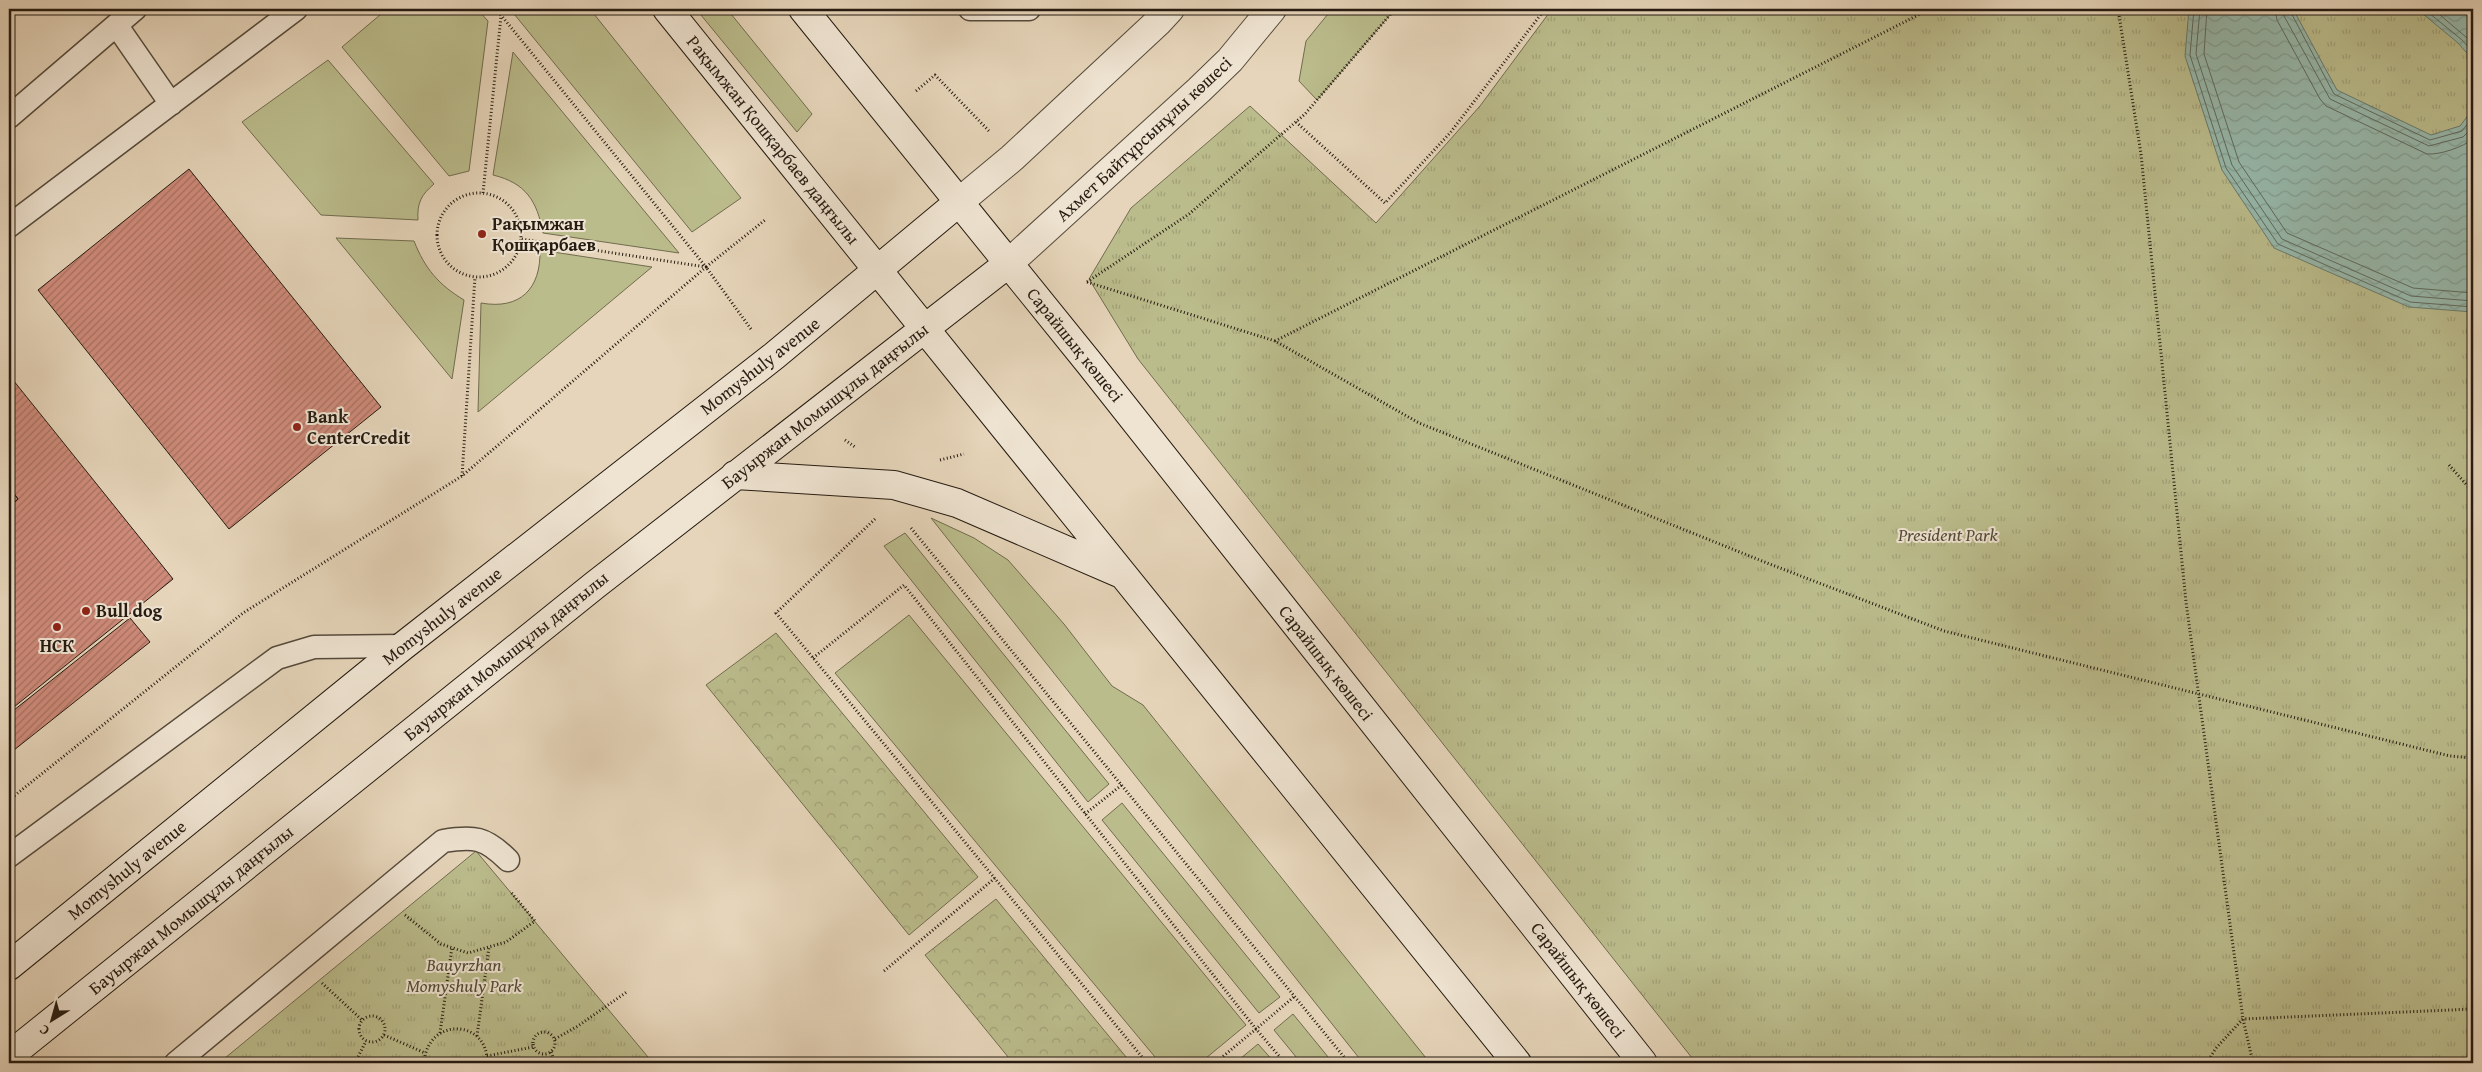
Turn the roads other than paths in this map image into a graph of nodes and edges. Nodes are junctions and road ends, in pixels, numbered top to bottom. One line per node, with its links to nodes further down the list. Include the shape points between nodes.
1 (136, 9): 9 (lane)
2 (296, 9): 10 (lane)
3 (668, 9): 15 (main road, Рақымжан Қошқарбаев даңғылы)
4 (804, 9): 12 (main road)
5 (970, 9): 6 (lane)
6 (1029, 9)
7 (1170, 9): 12 (main road, via 1012,158)
8 (1272, 9): 14 (main road, Ахмет Байтұрсынұлы көшесі, via 1230,60 1199,90)
9 (116, 26): 10 (lane); 11 (lane)
10 (171, 104): 13 (lane)
11 (9, 117)
12 (959, 202): 14 (main road, Сарайшық көшесі); 15 (main road)
13 (9, 226)
14 (1009, 263): 16 (main road, Бауыржан Момышұлы даңғылы); 26 (main road, Сарайшық көшесі)
15 (878, 271): 16 (main road, Рақымжан Қошқарбаев даңғылы); 19 (main road, Momyshuly avenue)
16 (924, 328): 17 (main road, Бауыржан Момышұлы даңғылы); 18 (main road)
17 (735, 475): 18 (main road, via 894,485 957,503); 23 (main road, Бауыржан Момышұлы даңғылы)
18 (1122, 574): 25 (main road)
19 (403, 646): 20 (lane, via 314,647 277,658); 22 (main road, Momyshuly avenue)
20 (9, 856)
21 (508, 860): 24 (lane, via 492,844 468,837 443,841)
22 (9, 966)
23 (9, 1056)
24 (176, 1063)
25 (1517, 1063)
26 (1644, 1063)

